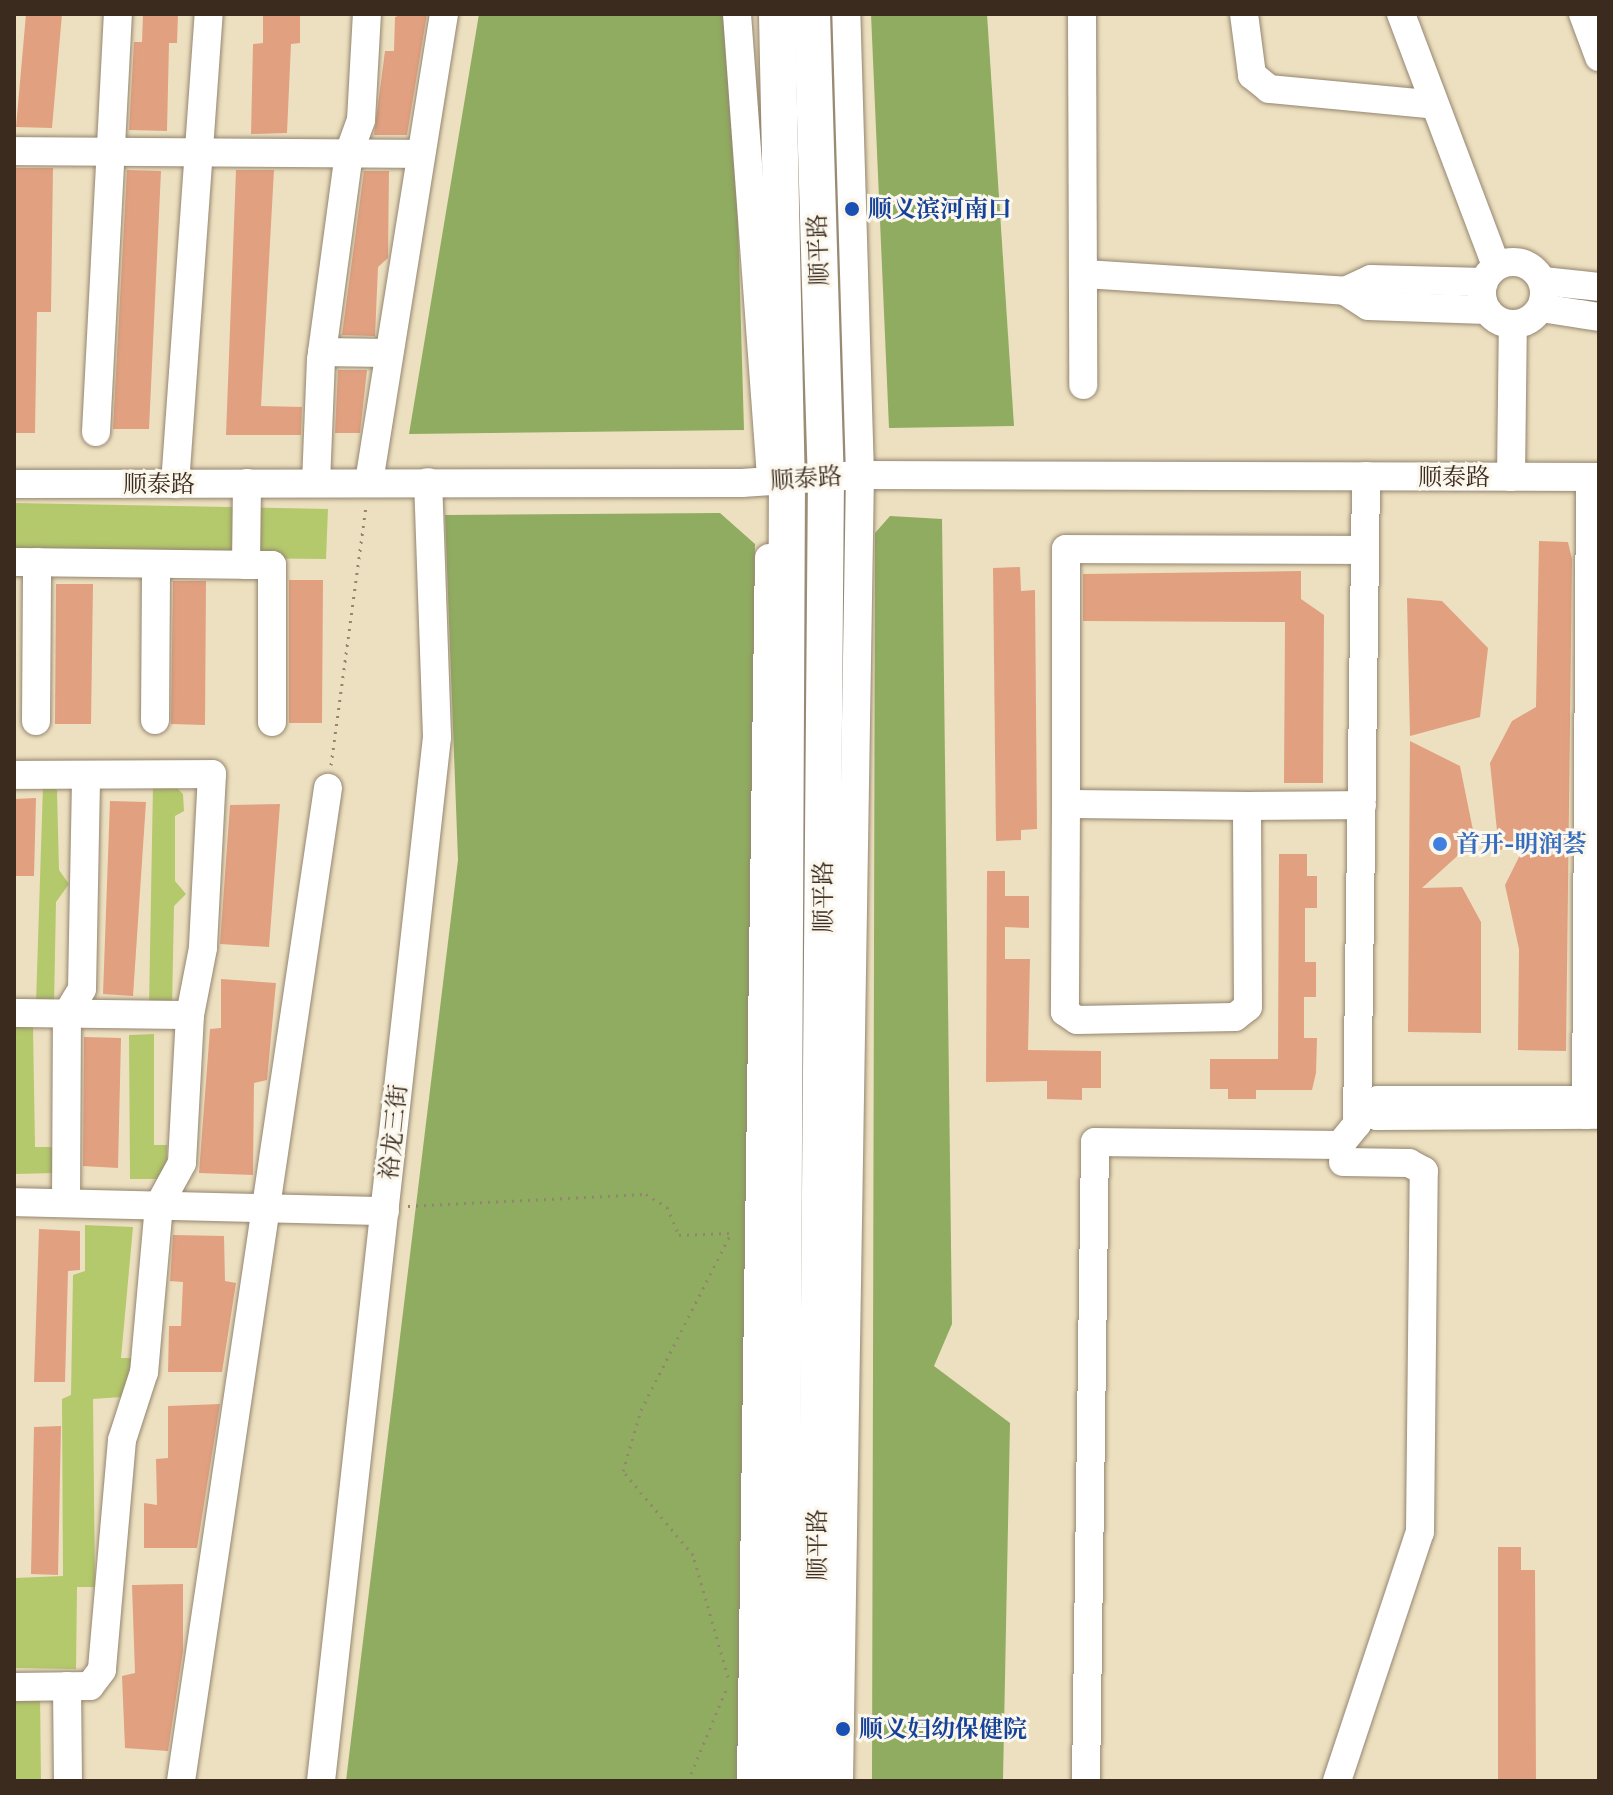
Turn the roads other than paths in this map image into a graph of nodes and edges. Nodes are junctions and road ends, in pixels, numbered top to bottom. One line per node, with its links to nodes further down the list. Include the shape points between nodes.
1 (118, 14): 16 (street)
2 (209, 14): 17 (street)
3 (367, 14): 18 (street, via 361,120)
4 (444, 14): 19 (street)
5 (737, 14): 34 (street)
6 (777, 14): 34 (main road, 顺平路)
7 (812, 14): 30 (main road, 顺平路)
8 (846, 14): 30 (street)
9 (1082, 14): 20 (street)
10 (1244, 14): 14 (street, via 1252,75 1269,89)
11 (1401, 14): 14 (street)
12 (1583, 14): 13 (street)
13 (1599, 57)
14 (1429, 104): 21 (street)
15 (14, 151): 16 (street)
16 (112, 151): 17 (street); 29 (street)
17 (199, 151): 18 (street); 40 (street)
18 (349, 153): 19 (street); 26 (street)
19 (420, 154): 27 (street)
20 (1085, 274): 21 (street, via 1345,291 1371,279); 28 (street)
21 (1489, 286): 23 (street, via 1528,265); 25 (street)
22 (1599, 287): 23 (street)
23 (1542, 294): 24 (street); 25 (street)
24 (1599, 317)
25 (1513, 324): 32 (street)
26 (322, 352): 27 (street); 38 (street)
27 (389, 353): 35 (street)
28 (1083, 385)
29 (96, 432)
30 (843, 476): 31 (street, 顺泰路); 34 (street, 顺泰路); 72 (main road, 顺平路); 73 (street)
31 (1366, 476): 32 (street, 顺泰路); 41 (street)
32 (1511, 477): 33 (street, 顺泰路)
33 (1595, 477): 58 (street)
34 (779, 480): 36 (street, 顺泰路); 70 (street, via 743,1232); 71 (main road, 顺平路)
35 (369, 482): 36 (street, 顺泰路); 38 (street, 顺泰路)
36 (428, 482): 64 (street, 裕龙三街, via 437,737)
37 (247, 483): 38 (street, 顺泰路); 40 (street, 顺泰路); 44 (street)
38 (316, 483)
39 (14, 484): 40 (street, 顺泰路)
40 (175, 484)
41 (1365, 550): 51 (street, via 1066,549); 52 (street)
42 (25, 562): 43 (street); 46 (street)
43 (156, 564): 44 (street); 45 (street)
44 (246, 565): 47 (street, via 272,565)
45 (155, 720)
46 (36, 721)
47 (272, 722)
48 (14, 775): 49 (street)
49 (86, 775): 55 (street, via 82,989); 56 (street, via 212,774 203,948)
50 (328, 788): 63 (street)
51 (1066, 804): 53 (street); 53 (street, via 1065,1012 1077,1020 1235,1017 1248,1007 1247,813)
52 (1362, 805): 53 (street); 74 (street, via 1357,1124 1340,1145 1095,1142)
53 (1256, 806)
54 (14, 1013): 55 (street)
55 (67, 1014): 56 (street); 61 (street)
56 (190, 1015): 62 (street, via 182,1163)
57 (1377, 1108): 58 (street)
58 (1592, 1108)
59 (1343, 1162): 75 (street, via 1409,1163 1424,1171 1420,1532)
60 (14, 1202): 61 (street)
61 (66, 1202): 62 (street)
62 (159, 1205): 63 (street); 65 (street, via 144,1372 122,1440 102,1670 90,1686)
63 (269, 1208): 64 (street); 68 (street)
64 (385, 1211): 69 (street, 裕龙三街)
65 (67, 1686): 66 (street); 67 (street)
66 (14, 1687)
67 (68, 1781)
68 (181, 1781)
69 (321, 1781)
70 (751, 1781)
71 (781, 1781)
72 (815, 1781)
73 (839, 1781)
74 (1086, 1781)
75 (1337, 1781)

